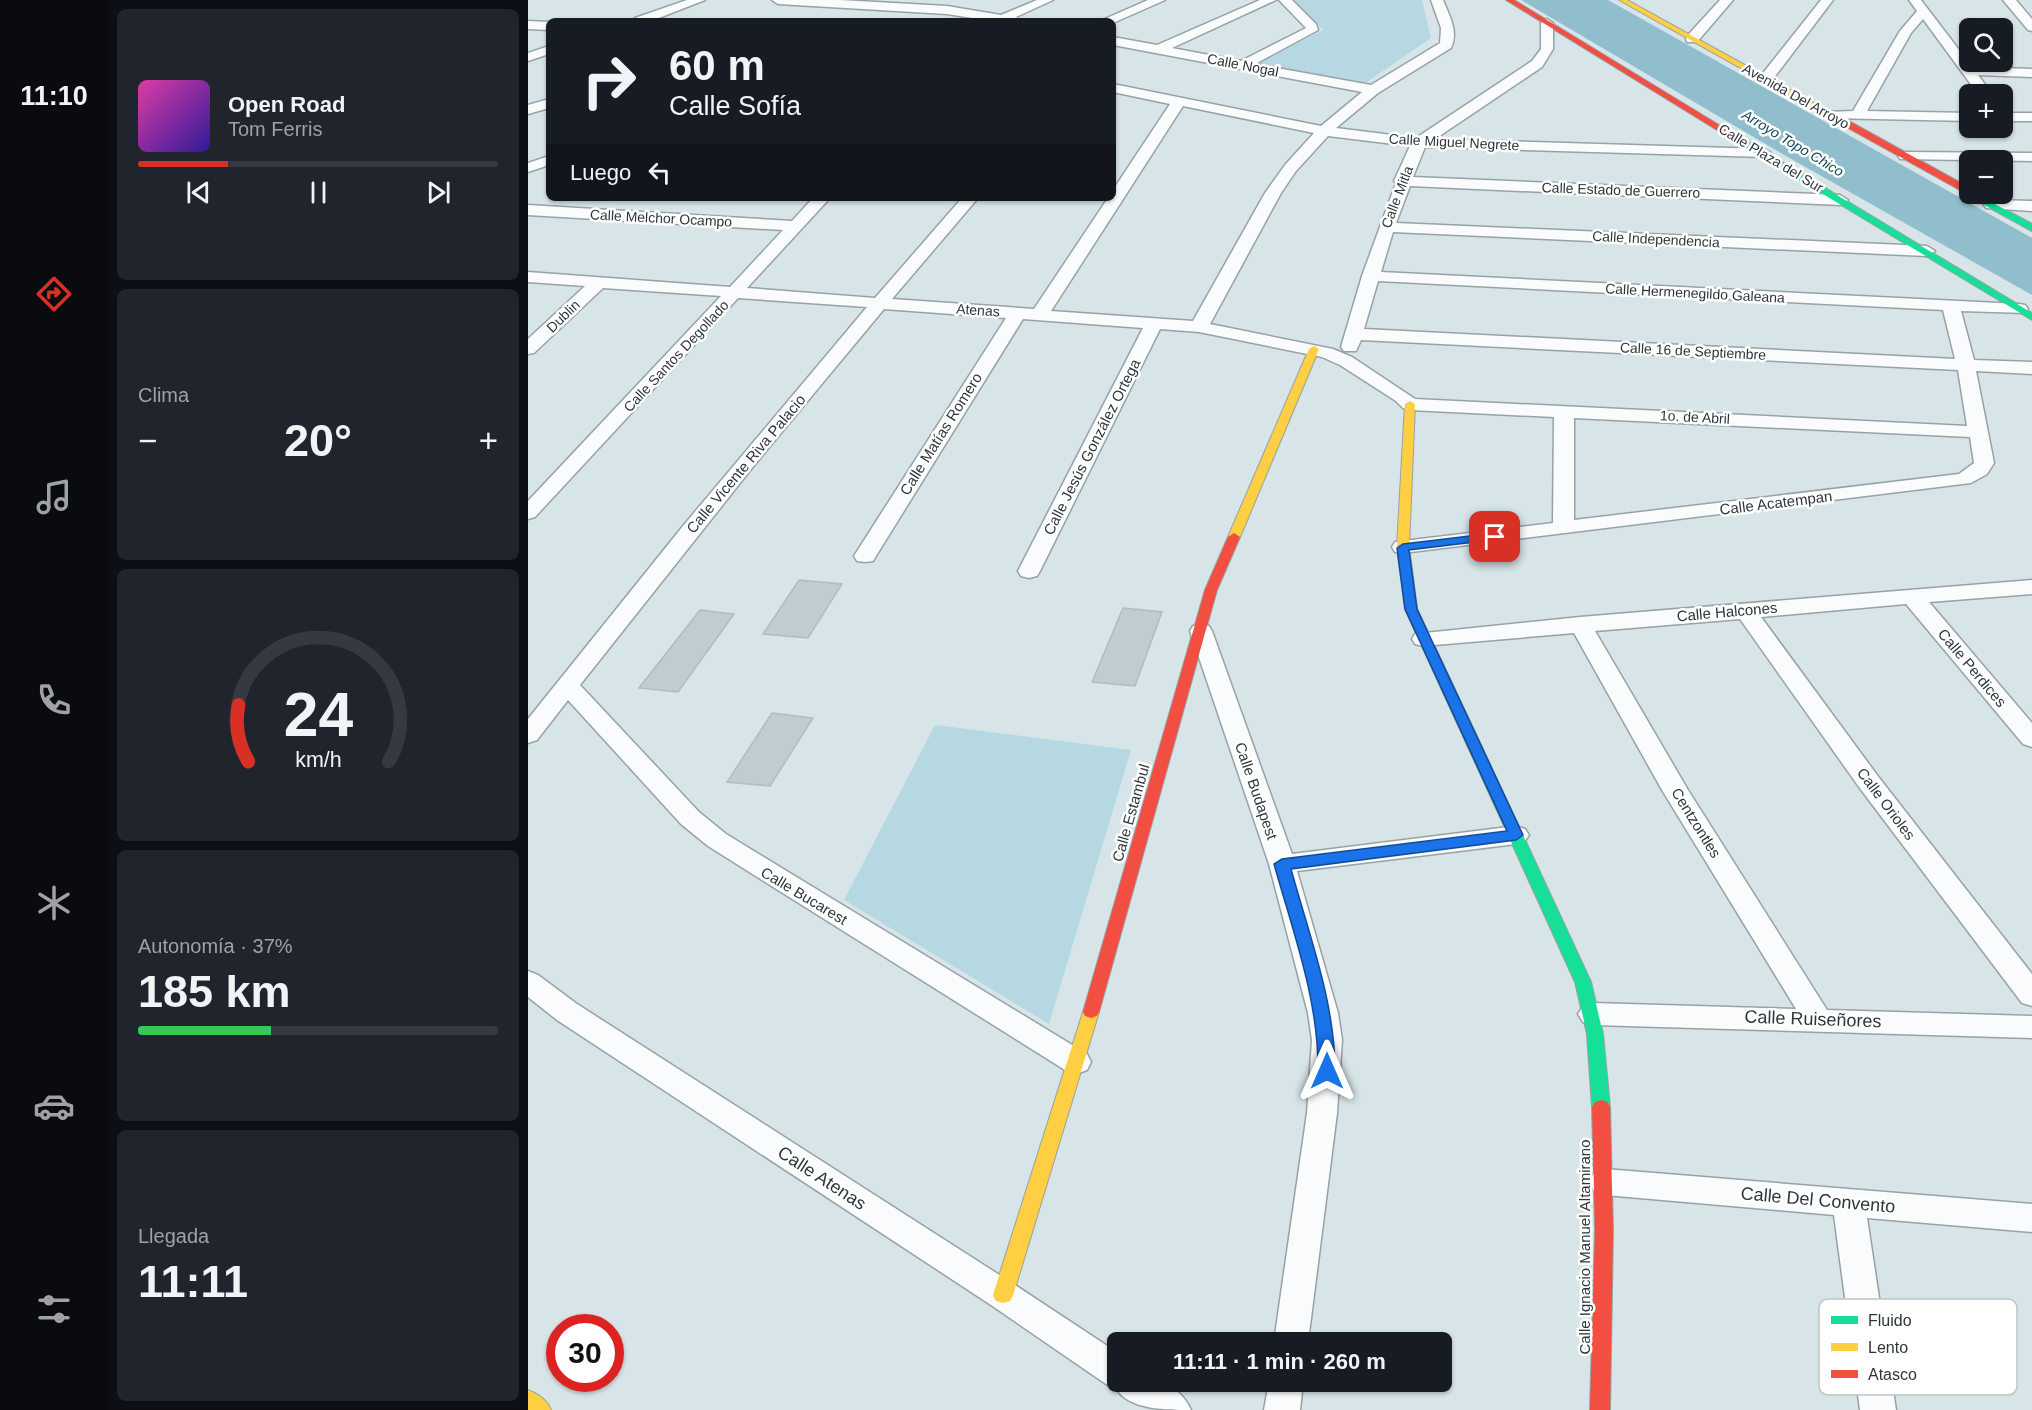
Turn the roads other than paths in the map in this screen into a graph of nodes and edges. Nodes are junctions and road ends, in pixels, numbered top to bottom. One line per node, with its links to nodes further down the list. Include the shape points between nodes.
1 (699, 0): 17 (street)
2 (778, 0): 13 (street)
3 (936, 0): 16 (street)
4 (1047, 0): 19 (street)
5 (1159, 0): 20 (street)
6 (1270, 0): 27 (street)
7 (1286, 0): 31 (street, via 1312,30)
8 (1437, 0): 36 (street, via 1446,24 1446,45)
9 (1509, 0): 21 (street, Calle Plaza del Sur)
10 (1727, 0): 25 (street)
11 (1827, 0): 34 (street)
12 (2009, 0): 24 (street)
13 (822, 1): 16 (street)
14 (1625, 1): 25 (street, Avenida Del Arroyo)
15 (1919, 5): 30 (street); 41 (street)
16 (914, 8): 18 (street)
17 (648, 18)
18 (991, 18)
19 (1002, 18)
20 (1114, 18)
21 (1547, 23): 46 (street, via 1547,49 1537,63); 47 (street, Calle Plaza del Sur)
22 (528, 25): 23 (street)
23 (546, 26)
24 (2032, 27)
25 (1692, 39): 34 (street, Avenida Del Arroyo)
26 (1116, 42): 27 (street, Calle Nogal)
27 (1160, 49): 31 (street, Calle Nogal)
28 (546, 51): 29 (street)
29 (528, 57)
30 (1959, 59)
31 (1243, 65): 36 (street, Calle Nogal)
32 (2013, 70): 33 (street)
33 (2032, 73)
34 (1765, 80): 40 (street, Avenida Del Arroyo)
35 (1116, 89): 37 (street, Calle Miguel Negrete)
36 (1373, 90): 45 (street)
37 (1178, 103): 45 (street, Calle Miguel Negrete); 54 (street)
38 (546, 104): 39 (street)
39 (528, 110)
40 (1831, 115): 41 (street); 48 (street, Avenida Del Arroyo)
41 (1858, 115): 42 (street)
42 (1959, 117)
43 (2013, 117): 44 (street)
44 (2032, 117)
45 (1324, 130): 46 (street, Calle Miguel Negrete); 76 (street, via 1277,187)
46 (1419, 143): 47 (street, Calle Miguel Negrete); 52 (street, Calle Mitla)
47 (1764, 153): 55 (street, Calle Plaza del Sur)
48 (1905, 156): 49 (street); 53 (street, Avenida Del Arroyo)
49 (2032, 157)
50 (546, 161): 51 (street)
51 (528, 168)
52 (1402, 181): 55 (street, Calle Estado de Guerrero); 63 (street, Calle Mitla)
53 (1959, 187)
54 (1116, 198)
55 (1840, 200): 65 (street, Calle Plaza del Sur)
56 (819, 201): 62 (street, Calle Santos Degollado)
57 (967, 201): 70 (street, Calle Vicente Riva Palacio)
58 (1114, 201): 74 (street)
59 (1992, 205): 60 (street); 64 (street, Avenida Del Arroyo)
60 (2032, 206)
61 (528, 210): 62 (street, Calle Melchor Ocampo)
62 (794, 226): 69 (street, Calle Santos Degollado)
63 (1386, 227): 65 (street, Calle Independencia); 66 (street, Calle Mitla)
64 (2032, 228)
65 (1927, 251): 73 (street, Calle Plaza del Sur)
66 (1370, 276): 71 (street, Calle Hermenegildo Galeana); 77 (street, Calle Mitla)
67 (528, 277): 68 (street, Atenas)
68 (598, 283): 69 (street, Atenas); 78 (street, Dublin)
69 (736, 292): 70 (street, Atenas); 86 (street, Calle Santos Degollado)
70 (879, 303): 72 (street, Atenas); 97 (street, Calle Vicente Riva Palacio)
71 (1951, 307): 73 (street, Calle Hermenegildo Galeana); 81 (street, Calle Acatempan)
72 (1018, 313): 74 (street, Atenas); 89 (street, Calle Matías Romero)
73 (2026, 313)
74 (1040, 315): 75 (street, Atenas)
75 (1154, 324): 76 (street, Atenas); 90 (street, Calle Jesús González Ortega)
76 (1198, 327): 79 (street, Atenas)
77 (1354, 334): 80 (street, Calle Mitla); 81 (street, Calle 16 de Septiembre)
78 (528, 349)
79 (1314, 349): 80 (street, Atenas); 95 (street, Calle Estambul, via 1211,590)
80 (1346, 361): 83 (street, Atenas)
81 (1966, 365): 82 (street, Calle 16 de Septiembre); 85 (street, Calle Acatempan)
82 (2032, 368)
83 (1410, 404): 84 (street, 1o. de Abril); 88 (street, Calle Ignacio Manuel Altamirano)
84 (1564, 411): 85 (street, 1o. de Abril); 87 (street)
85 (1979, 432): 87 (street, Calle Acatempan, via 1984,463 1980,470 1951,483)
86 (528, 513)
87 (1563, 528): 88 (street, Calle Acatempan)
88 (1403, 548): 96 (street, Calle Ignacio Manuel Altamirano, via 1411,609)
89 (865, 556)
90 (1029, 571)
91 (2032, 587): 92 (street, Calle Halcones)
92 (1912, 597): 93 (street, Calle Halcones); 99 (street, Calle Perdices)
93 (1745, 610): 94 (street, Calle Halcones); 103 (street, Calle Orioles, via 1868,781)
94 (1580, 624): 96 (street, Calle Halcones); 105 (street, Centzontles, via 1675,790)
95 (1202, 631): 101 (street, Calle Budapest); 107 (street, Calle Estambul)
96 (1423, 639): 100 (street, Calle Ignacio Manuel Altamirano)
97 (567, 685): 98 (street, Calle Vicente Riva Palacio); 107 (street, Calle Bucarest, via 690,818 717,840)
98 (528, 735)
99 (2032, 739)
100 (1516, 835): 101 (street); 104 (street, Calle Ignacio Manuel Altamirano, via 1583,982)
101 (1282, 864): 113 (street, Calle Budapest, via 1327,1040 1322,1113)
102 (528, 982): 111 (street, Calle Atenas, via 567,1012)
103 (2032, 994)
104 (1593, 1014): 105 (street, Calle Ruiseñores); 108 (street, Calle Ignacio Manuel Altamirano)
105 (1817, 1019): 106 (street, Calle Ruiseñores)
106 (2032, 1027)
107 (1076, 1062): 111 (street, Calle Estambul)
108 (1605, 1182): 109 (street, Calle Del Convento); 122 (street, Calle Ignacio Manuel Altamirano)
109 (1848, 1202): 110 (street, Calle Del Convento); 112 (street)
110 (2032, 1218)
111 (1003, 1295): 114 (street, Calle Atenas)
112 (1862, 1299)
113 (1292, 1332)
114 (1107, 1366)
115 (1146, 1392): 120 (street)
116 (1285, 1392): 121 (street)
117 (1876, 1395): 123 (street)
118 (528, 1399): 119 (street)
119 (541, 1410)
120 (1173, 1410)
121 (1282, 1410)
122 (1600, 1410)
123 (1878, 1410)

